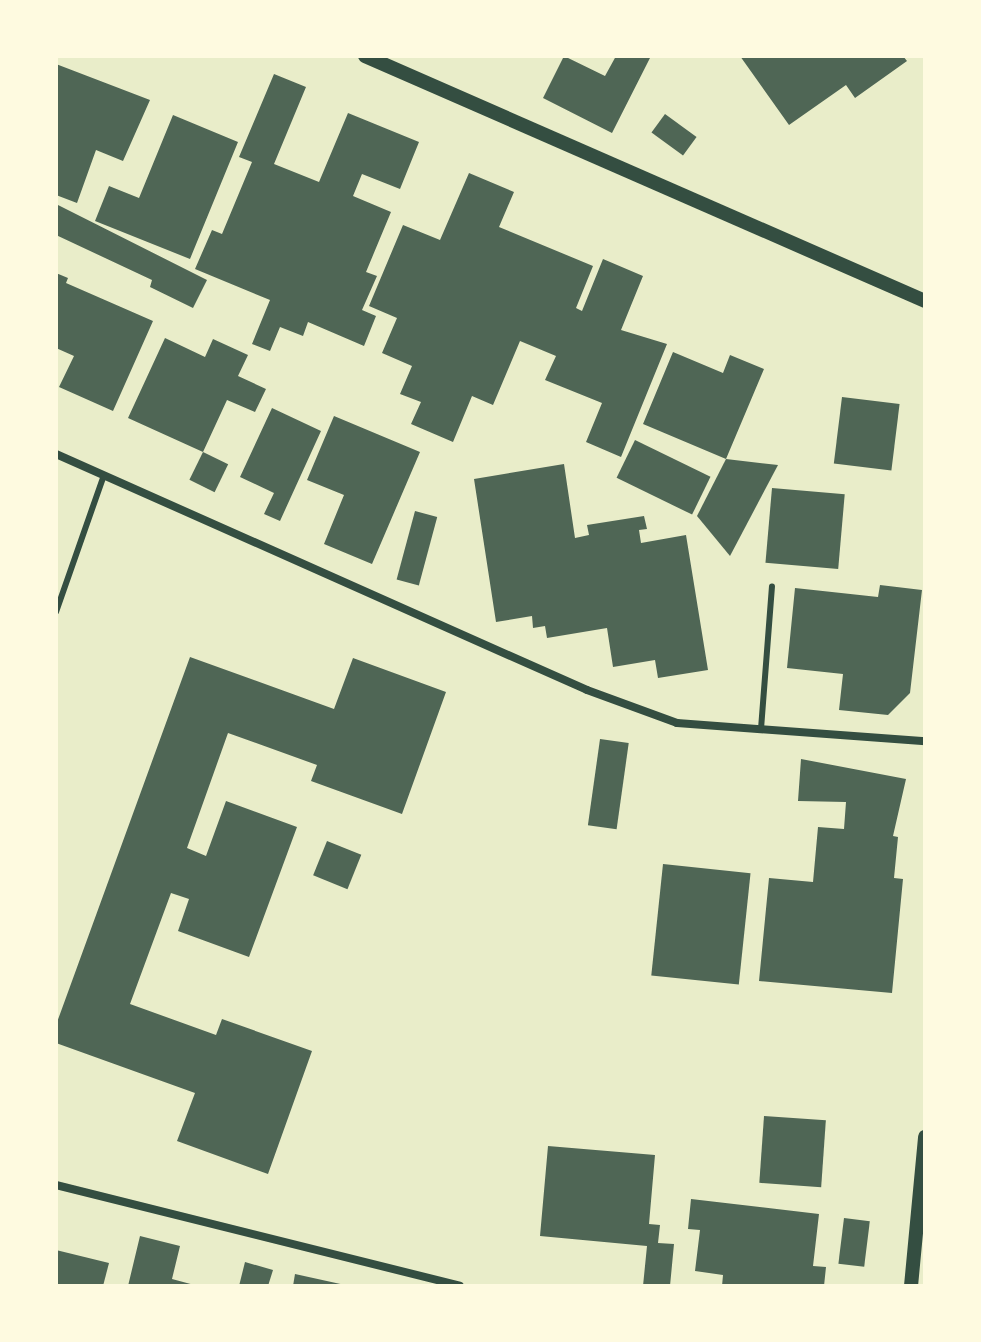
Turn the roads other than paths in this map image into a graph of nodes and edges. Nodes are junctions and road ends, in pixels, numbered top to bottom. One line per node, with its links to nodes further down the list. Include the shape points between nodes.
1 (365, 56): 2 (street)
2 (925, 301)
3 (56, 454): 4 (street)
4 (104, 475): 6 (lane); 7 (street, via 587,690 677,723)
5 (772, 586): 7 (lane)
6 (56, 612)
7 (761, 729): 8 (street)
8 (925, 741)
9 (925, 1137): 12 (street)
10 (56, 1185): 11 (street)
11 (460, 1286)
12 (911, 1286)

